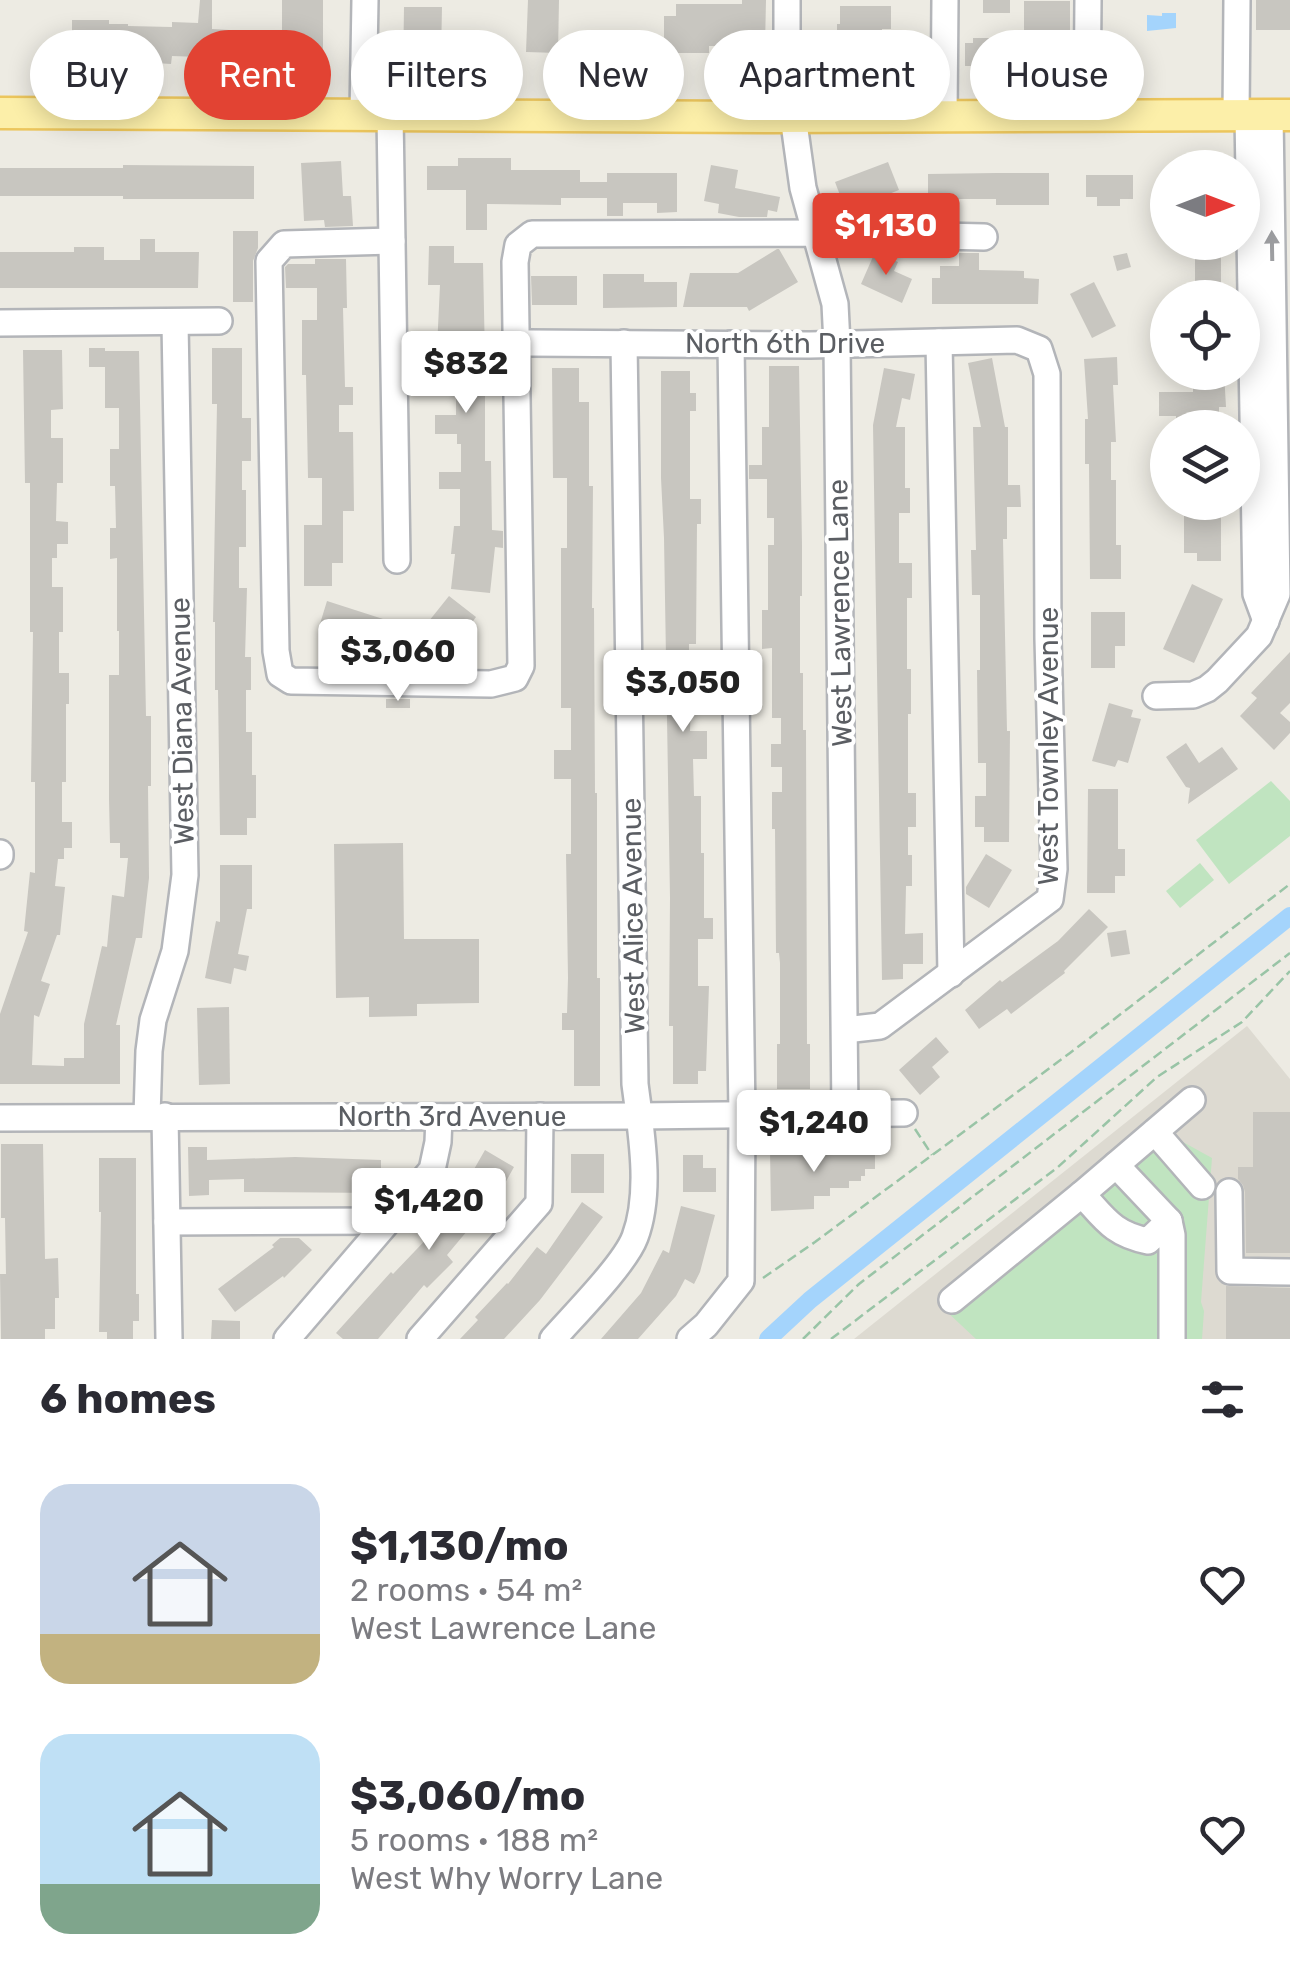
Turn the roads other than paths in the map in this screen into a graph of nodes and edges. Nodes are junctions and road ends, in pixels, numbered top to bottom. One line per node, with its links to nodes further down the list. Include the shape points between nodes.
1 (365, 0): 6 (street)
2 (787, 0): 7 (street, West Lawrence Lane)
3 (946, 0): 8 (street)
4 (1088, 0): 9 (street)
5 (1237, 0): 15 (street)
6 (368, 30)
7 (787, 30)
8 (945, 30)
9 (1088, 30)
10 (0, 113): 11 (main road)
11 (351, 114)
12 (523, 115): 13 (main road)
13 (704, 116)
14 (1144, 116): 15 (main road)
15 (1261, 116): 31 (street, via 1264,446)
16 (378, 120): 20 (street)
17 (793, 120): 18 (street, West Lawrence Lane)
18 (816, 233): 19 (street); 20 (street, via 532,234 518,245 521,666 515,678 491,684 291,681 280,674 276,650 269,262 284,244); 28 (street, West Lawrence Lane, via 835,304)
19 (984, 237)
20 (392, 242): 30 (street)
21 (219, 321): 22 (street)
22 (175, 322): 23 (street); 39 (street, West Diana Avenue, via 185,874 175,951 149,1051)
23 (0, 324)
24 (939, 342): 28 (street, North 6th Drive); 29 (street, North 6th Drive, via 1017,340); 33 (street)
25 (529, 343): 26 (street, North 6th Drive)
26 (624, 343): 27 (street, North 6th Drive); 42 (street, West Alice Avenue)
27 (730, 344): 28 (street, North 6th Drive); 38 (street)
28 (837, 344): 34 (street, West Lawrence Lane)
29 (1039, 349): 33 (street, West Townley Avenue, via 1047,374 1050,898)
30 (397, 560)
31 (1274, 594): 32 (street, via 1258,636 1207,689)
32 (1156, 696)
33 (951, 974): 34 (street, West Townley Avenue, via 880,1026)
34 (846, 1030): 37 (street, West Lawrence Lane)
35 (1192, 1100): 44 (street)
36 (904, 1113): 37 (street, North 3rd Avenue)
37 (846, 1114): 38 (street, North 3rd Avenue)
38 (742, 1115): 42 (street, North 3rd Avenue); 58 (street, via 740,1281)
39 (156, 1116): 40 (street, North 3rd Avenue); 43 (street, North 3rd Avenue); 51 (street, West Diana Avenue)
40 (438, 1116): 41 (street, North 3rd Avenue); 49 (street, via 432,1170)
41 (540, 1116): 42 (street, North 3rd Avenue); 56 (street, via 539,1203)
42 (639, 1116): 57 (street, West Alice Avenue, via 642,1206 635,1239)
43 (0, 1118)
44 (1155, 1132): 45 (street); 46 (street)
45 (1116, 1164): 48 (street); 50 (street)
46 (1202, 1186)
47 (1229, 1192): 52 (street, via 1230,1272)
48 (1082, 1194): 50 (street, via 1130,1238 1148,1241); 53 (street)
49 (386, 1221): 51 (street); 55 (street)
50 (1170, 1221): 59 (street)
51 (167, 1222): 54 (street, West Diana Avenue)
52 (1290, 1272)
53 (952, 1300)
54 (169, 1339)
55 (287, 1339)
56 (420, 1339)
57 (553, 1339)
58 (690, 1339)
59 (1172, 1339)

